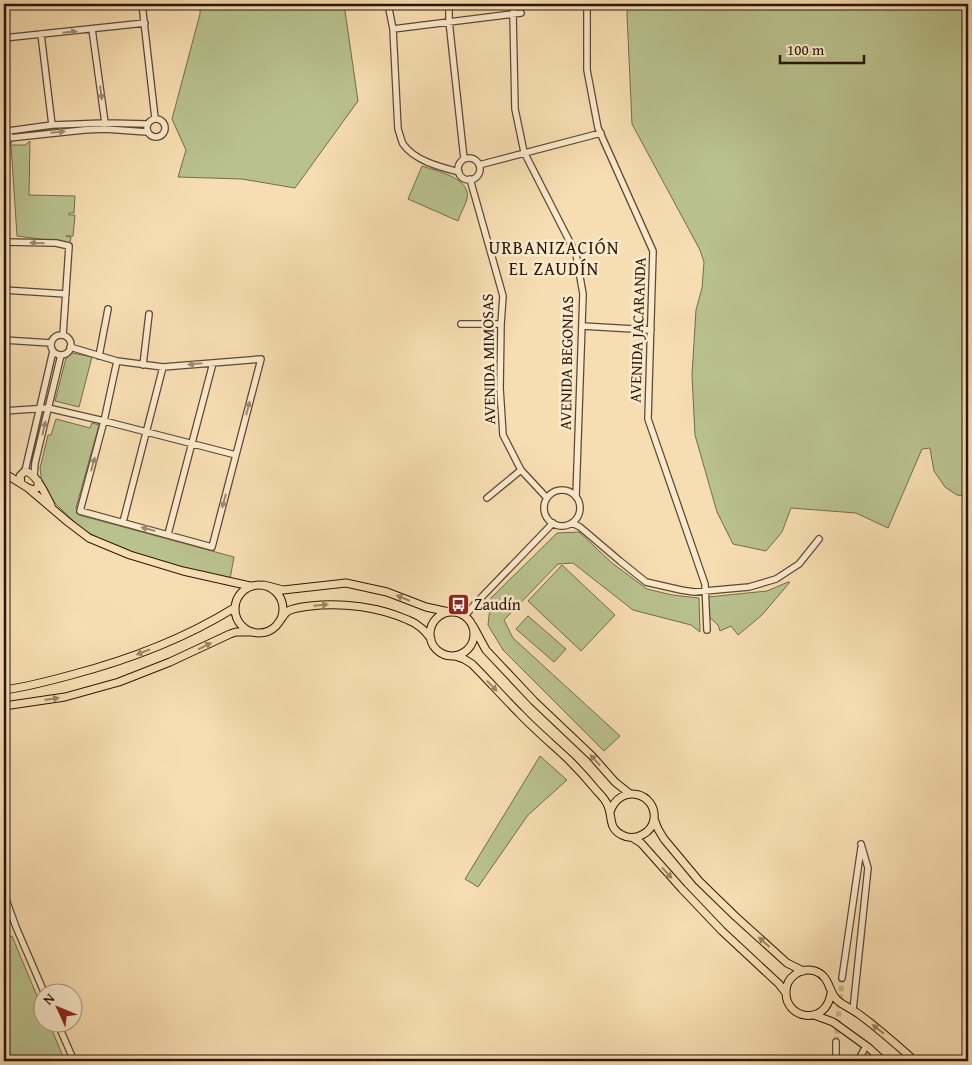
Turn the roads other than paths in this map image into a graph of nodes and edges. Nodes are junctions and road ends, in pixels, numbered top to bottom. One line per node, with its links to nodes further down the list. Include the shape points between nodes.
1 (142, 4): 9 (street)
2 (388, 4): 11 (street)
3 (449, 4): 8 (street)
4 (514, 4): 7 (street, AVENIDA BEGONIAS)
5 (587, 4): 20 (street, AVENIDA JACARANDA, via 587,70)
6 (521, 12): 7 (street)
7 (513, 14): 8 (street); 22 (street, AVENIDA BEGONIAS, via 515,109)
8 (449, 21): 11 (street); 23 (street)
9 (145, 23): 10 (street); 14 (street)
10 (92, 29): 12 (street, one-way to 10); 15 (street, one-way to 15)
11 (393, 29): 25 (street, via 398,129 403,143 424,161)
12 (41, 34): 13 (street); 17 (street)
13 (4, 38)
14 (155, 118): 16 (street); 19 (street, via 163,121 165,131 155,137)
15 (104, 123): 16 (street); 17 (street)
16 (147, 124): 19 (street)
17 (52, 125): 18 (street)
18 (7, 132): 19 (street, one-way to 19, via 105,129); 21 (street, via 8,142)
19 (147, 132)
20 (601, 133): 22 (street); 35 (street, AVENIDA JACARANDA, via 653,251)
21 (4, 146)
22 (524, 152): 24 (street); 34 (street, AVENIDA BEGONIAS, via 576,254 583,294)
23 (464, 159): 24 (street, via 472,158); 25 (street, via 459,165)
24 (479, 165): 26 (street, via 480,171)
25 (459, 172): 26 (street, via 463,178)
26 (470, 179): 33 (street, AVENIDA MIMOSAS, via 503,296)
27 (4, 242): 29 (street, one-way to 27, via 69,246)
28 (4, 290): 29 (street)
29 (66, 294): 36 (street)
30 (108, 309): 42 (street)
31 (149, 314): 45 (street)
32 (461, 324): 33 (street)
33 (501, 324): 54 (street, AVENIDA MIMOSAS, via 503,435)
34 (582, 326): 35 (street); 60 (street, AVENIDA BEGONIAS)
35 (651, 330): 72 (street, AVENIDA JACARANDA, via 648,419 706,584)
36 (63, 335): 38 (street, via 56,336); 39 (street, via 68,338)
37 (4, 340): 38 (street)
38 (51, 343): 40 (street)
39 (70, 347): 41 (street); 42 (street)
40 (53, 351): 41 (street); 48 (street)
41 (61, 355): 47 (street)
42 (99, 356): 43 (street)
43 (117, 361): 45 (street); 50 (street)
44 (214, 363): 46 (street, one-way to 46); 52 (street); 53 (street, one-way to 44, via 261,359)
45 (143, 364): 46 (street)
46 (163, 367): 51 (street)
47 (48, 408): 48 (street); 50 (street); 57 (street, one-way to 47, via 35,463)
48 (40, 409): 49 (street); 55 (street)
49 (4, 411)
50 (104, 421): 51 (street); 64 (street, one-way to 50, via 80,511)
51 (146, 432): 52 (street); 64 (street)
52 (192, 444): 53 (street); 67 (street)
53 (236, 455): 67 (street, one-way to 67, via 212,547)
54 (521, 470): 61 (street); 62 (street, AVENIDA MIMOSAS)
55 (24, 472): 56 (main road); 57 (main road); 58 (main road, via 19,479)
56 (4, 473): 58 (main road)
57 (36, 478): 59 (main road, via 38,486 34,490); 63 (main road)
58 (21, 483): 59 (main road)
59 (28, 488): 63 (main road)
60 (576, 497): 62 (street, via 571,492 559,490); 66 (street, via 580,506)
61 (487, 498)
62 (547, 498): 65 (street, via 544,510)
63 (54, 510): 69 (main road, via 89,538 130,555)
64 (123, 522): 67 (street, one-way to 64)
65 (552, 523): 66 (street, via 564,526); 76 (street)
66 (572, 523): 72 (street, via 646,582 694,592)
67 (168, 534)
68 (820, 539): 72 (street, via 799,564 776,579 749,587)
69 (228, 581): 70 (main road); 73 (main road)
70 (250, 586): 71 (main road); 73 (main road)
71 (264, 586): 75 (main road, one-way to 71, via 388,592 346,583 283,590); 77 (main road, via 275,591 282,602)
72 (705, 591): 79 (street, AVENIDA JACARANDA)
73 (240, 593): 74 (main road)
74 (234, 608): 80 (main road, via 240,624); 83 (main road, one-way to 83, via 147,651 101,668)
75 (449, 612): 76 (main road); 81 (main road, via 442,614 432,625)
76 (465, 616): 78 (main road)
77 (278, 623): 80 (main road, via 270,631); 81 (main road, one-way to 81, via 288,612 299,608 326,604 355,606 409,620 424,630)
78 (473, 626): 82 (main road, via 472,643 462,654); 85 (main road, one-way to 78, via 486,650)
79 (707, 630)
80 (252, 632): 84 (main road, one-way to 80, via 65,697 119,682 230,634)
81 (431, 640): 82 (main road, via 437,650)
82 (455, 656): 86 (main road, one-way to 86, via 472,664 570,761 601,794)
83 (4, 690)
84 (4, 706)
85 (630, 794): 86 (main road, via 617,800); 87 (main road, via 637,794 648,801)
86 (610, 812): 88 (main road, via 616,831)
87 (654, 819): 88 (main road, via 647,832); 90 (main road, one-way to 87, via 787,963 699,880 664,839)
88 (633, 838): 93 (main road, one-way to 93)
89 (4, 894): 92 (street)
90 (803, 971): 93 (main road, via 791,979); 94 (main road, via 822,974 830,985)
91 (842, 978): 95 (street, via 861,844 868,868)
92 (40, 982)
93 (786, 993): 96 (main road, via 787,1001 795,1012)
94 (831, 993): 95 (main road); 96 (main road, via 826,1007)
95 (853, 1010): 104 (main road, one-way to 95)
96 (814, 1015): 99 (main road, via 834,1022)
97 (61, 1032): 100 (street)
98 (836, 1042): 101 (street)
99 (866, 1046): 102 (street); 103 (main road)
100 (74, 1061)
101 (836, 1061)
102 (858, 1061)
103 (883, 1061)
104 (915, 1061)

